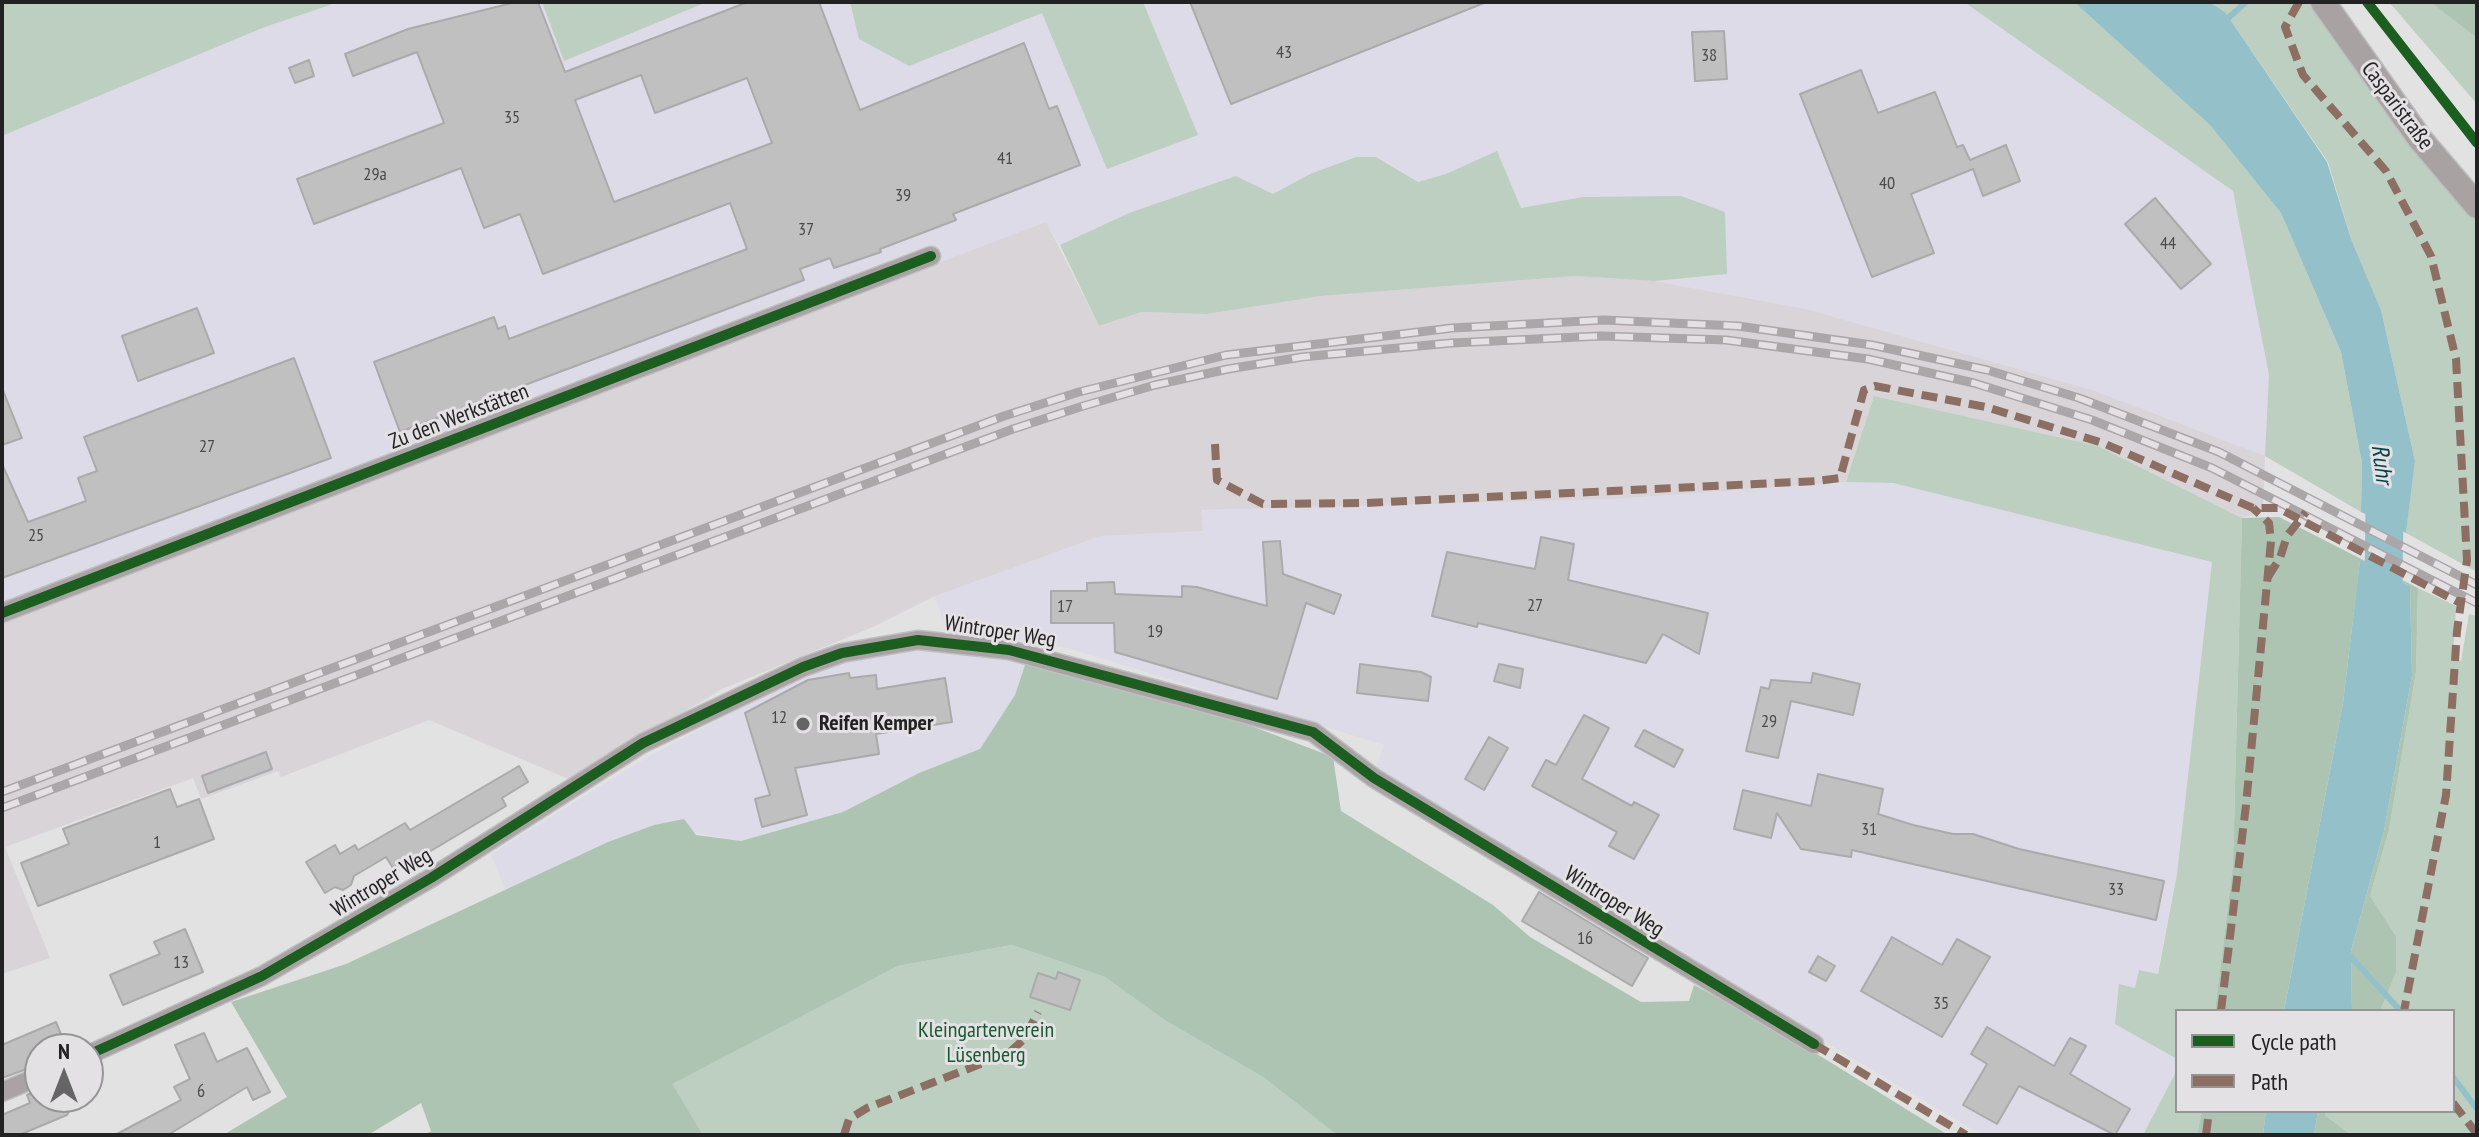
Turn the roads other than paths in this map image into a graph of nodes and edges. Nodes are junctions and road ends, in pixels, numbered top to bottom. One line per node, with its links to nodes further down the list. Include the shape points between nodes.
1 (2323, 2): 2 (main road, Casparistraße, via 2420,139)
2 (2477, 206)
3 (931, 256): 4 (street, Zu den Werkstätten)
4 (2, 613)
5 (1814, 1044): 6 (street, Wintroper Weg, via 1374,778 1313,732 995,646 918,640 884,643 816,662 643,743 431,878 262,976)
6 (104, 1048)
7 (24, 1083): 8 (street)
8 (2, 1092)

